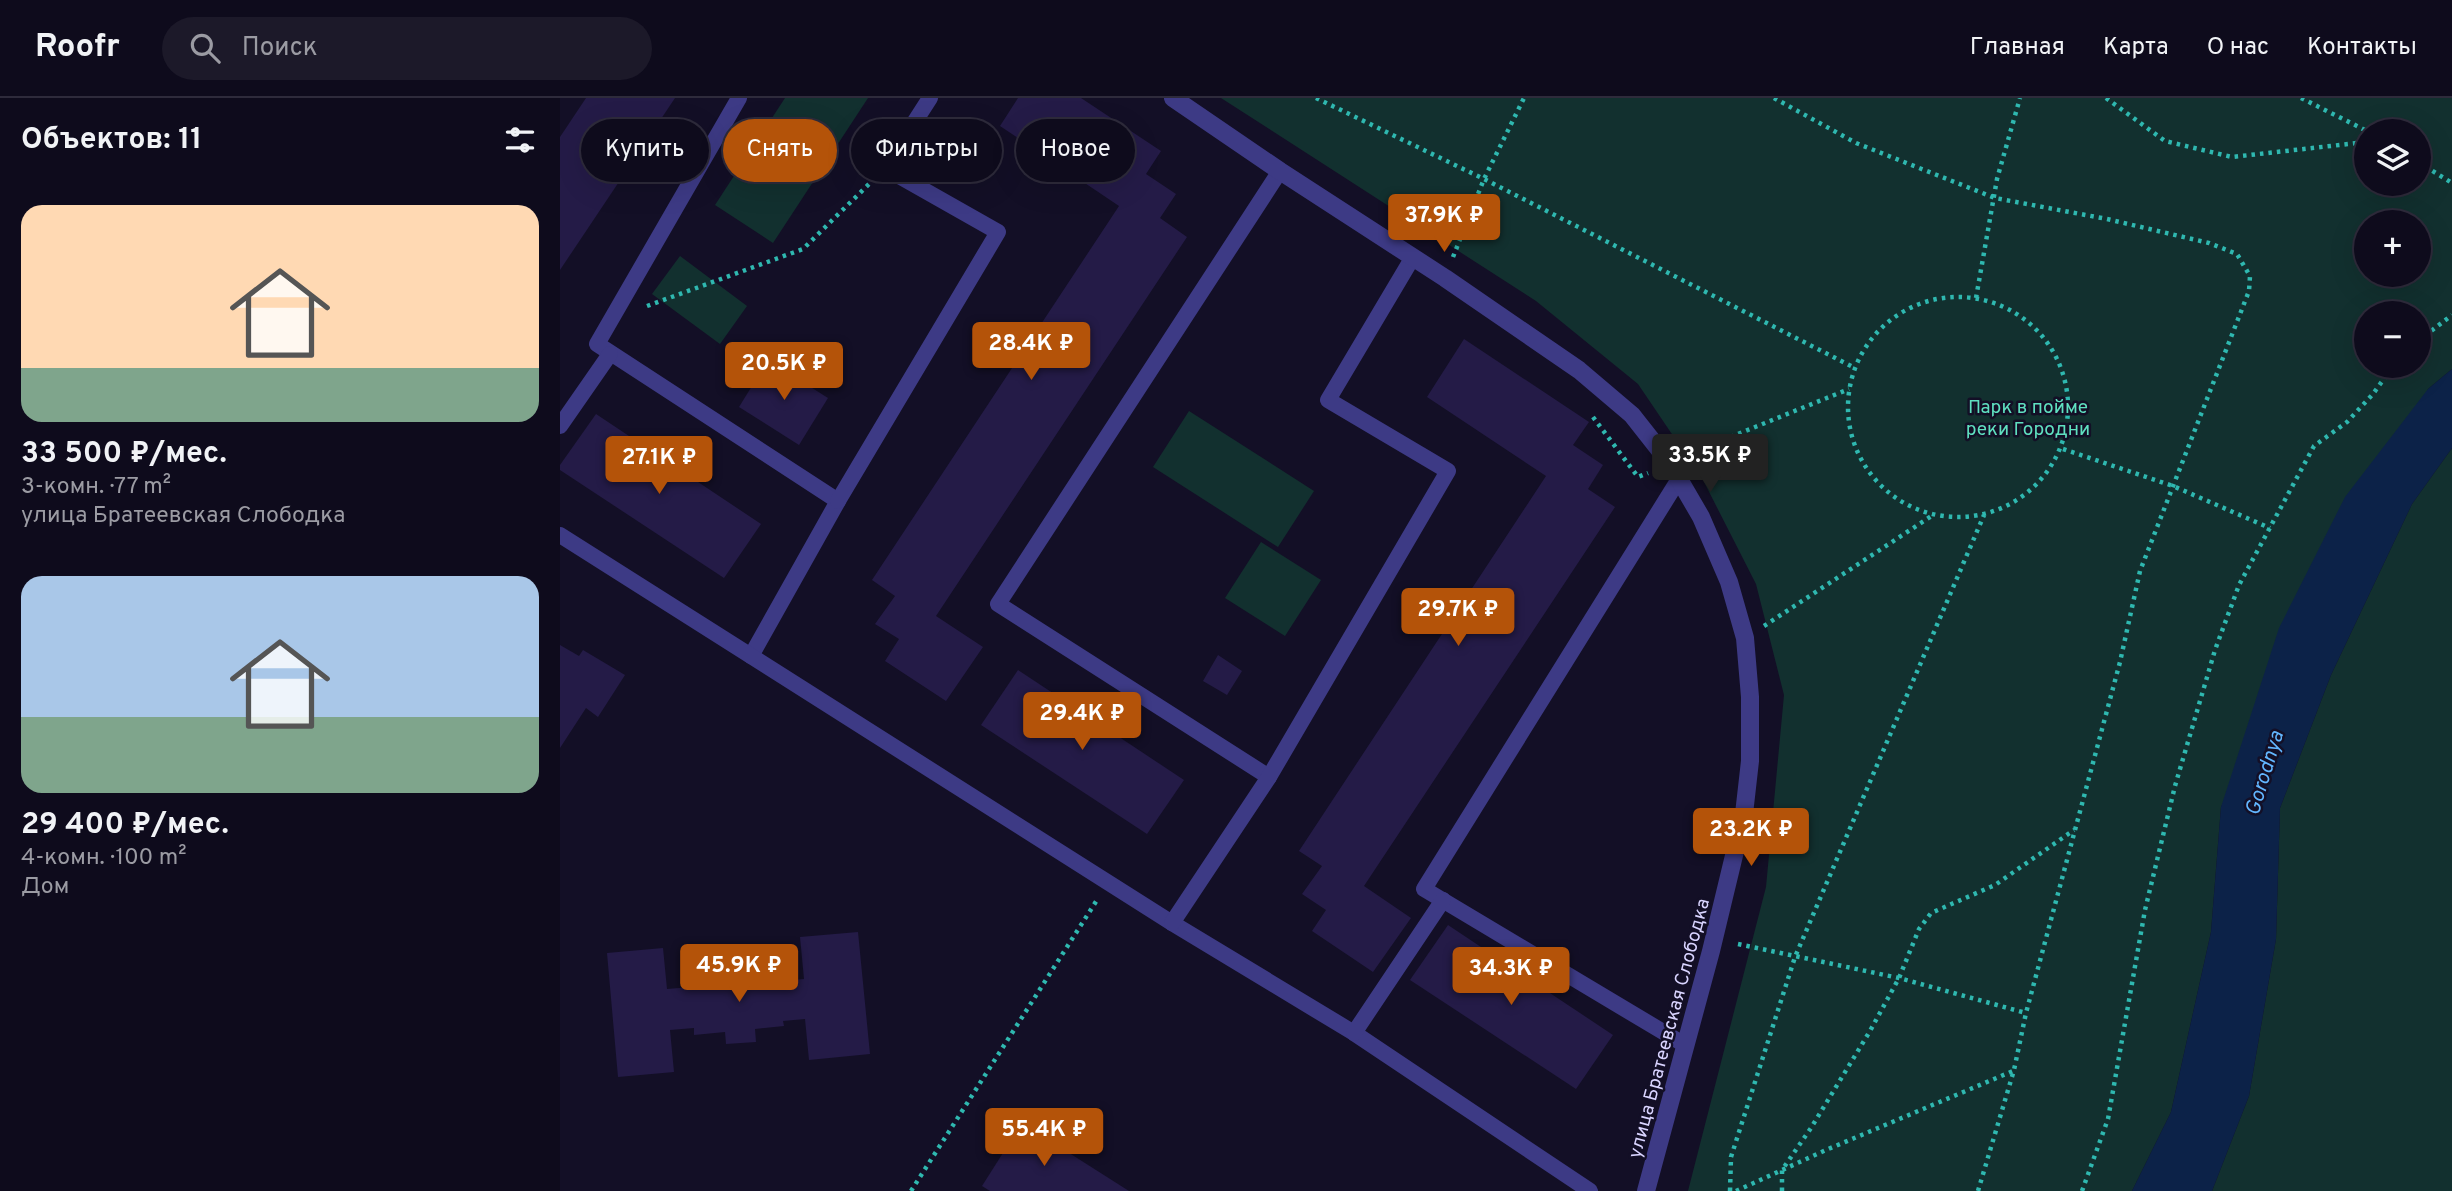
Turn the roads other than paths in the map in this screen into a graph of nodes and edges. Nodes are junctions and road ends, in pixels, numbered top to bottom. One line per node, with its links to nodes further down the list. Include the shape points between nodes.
1 (739, 98): 6 (lane, via 597,344)
2 (930, 98): 9 (lane, via 885,168 998,232)
3 (1173, 98): 4 (street, улица Братеевская Слободка)
4 (1280, 171): 5 (street, улица Братеевская Слободка); 12 (lane, via 998,604)
5 (1413, 257): 8 (street, улица Братеевская Слободка, via 1579,370 1676,460); 12 (lane, via 1328,400 1448,471)
6 (610, 354): 7 (lane); 9 (lane)
7 (560, 426)
8 (1679, 479): 13 (lane, via 1424,889); 16 (street, улица Братеевская Слободка, via 1729,582 1745,638 1750,761 1744,814)
9 (838, 501): 11 (lane)
10 (560, 535): 11 (lane)
11 (751, 656): 14 (lane)
12 (1269, 778): 14 (lane)
13 (1443, 900): 15 (lane); 16 (lane)
14 (1172, 923): 15 (lane)
15 (1354, 1033): 17 (lane)
16 (1685, 1045): 18 (street, улица Братеевская Слободка)
17 (1590, 1191)
18 (1646, 1191)

